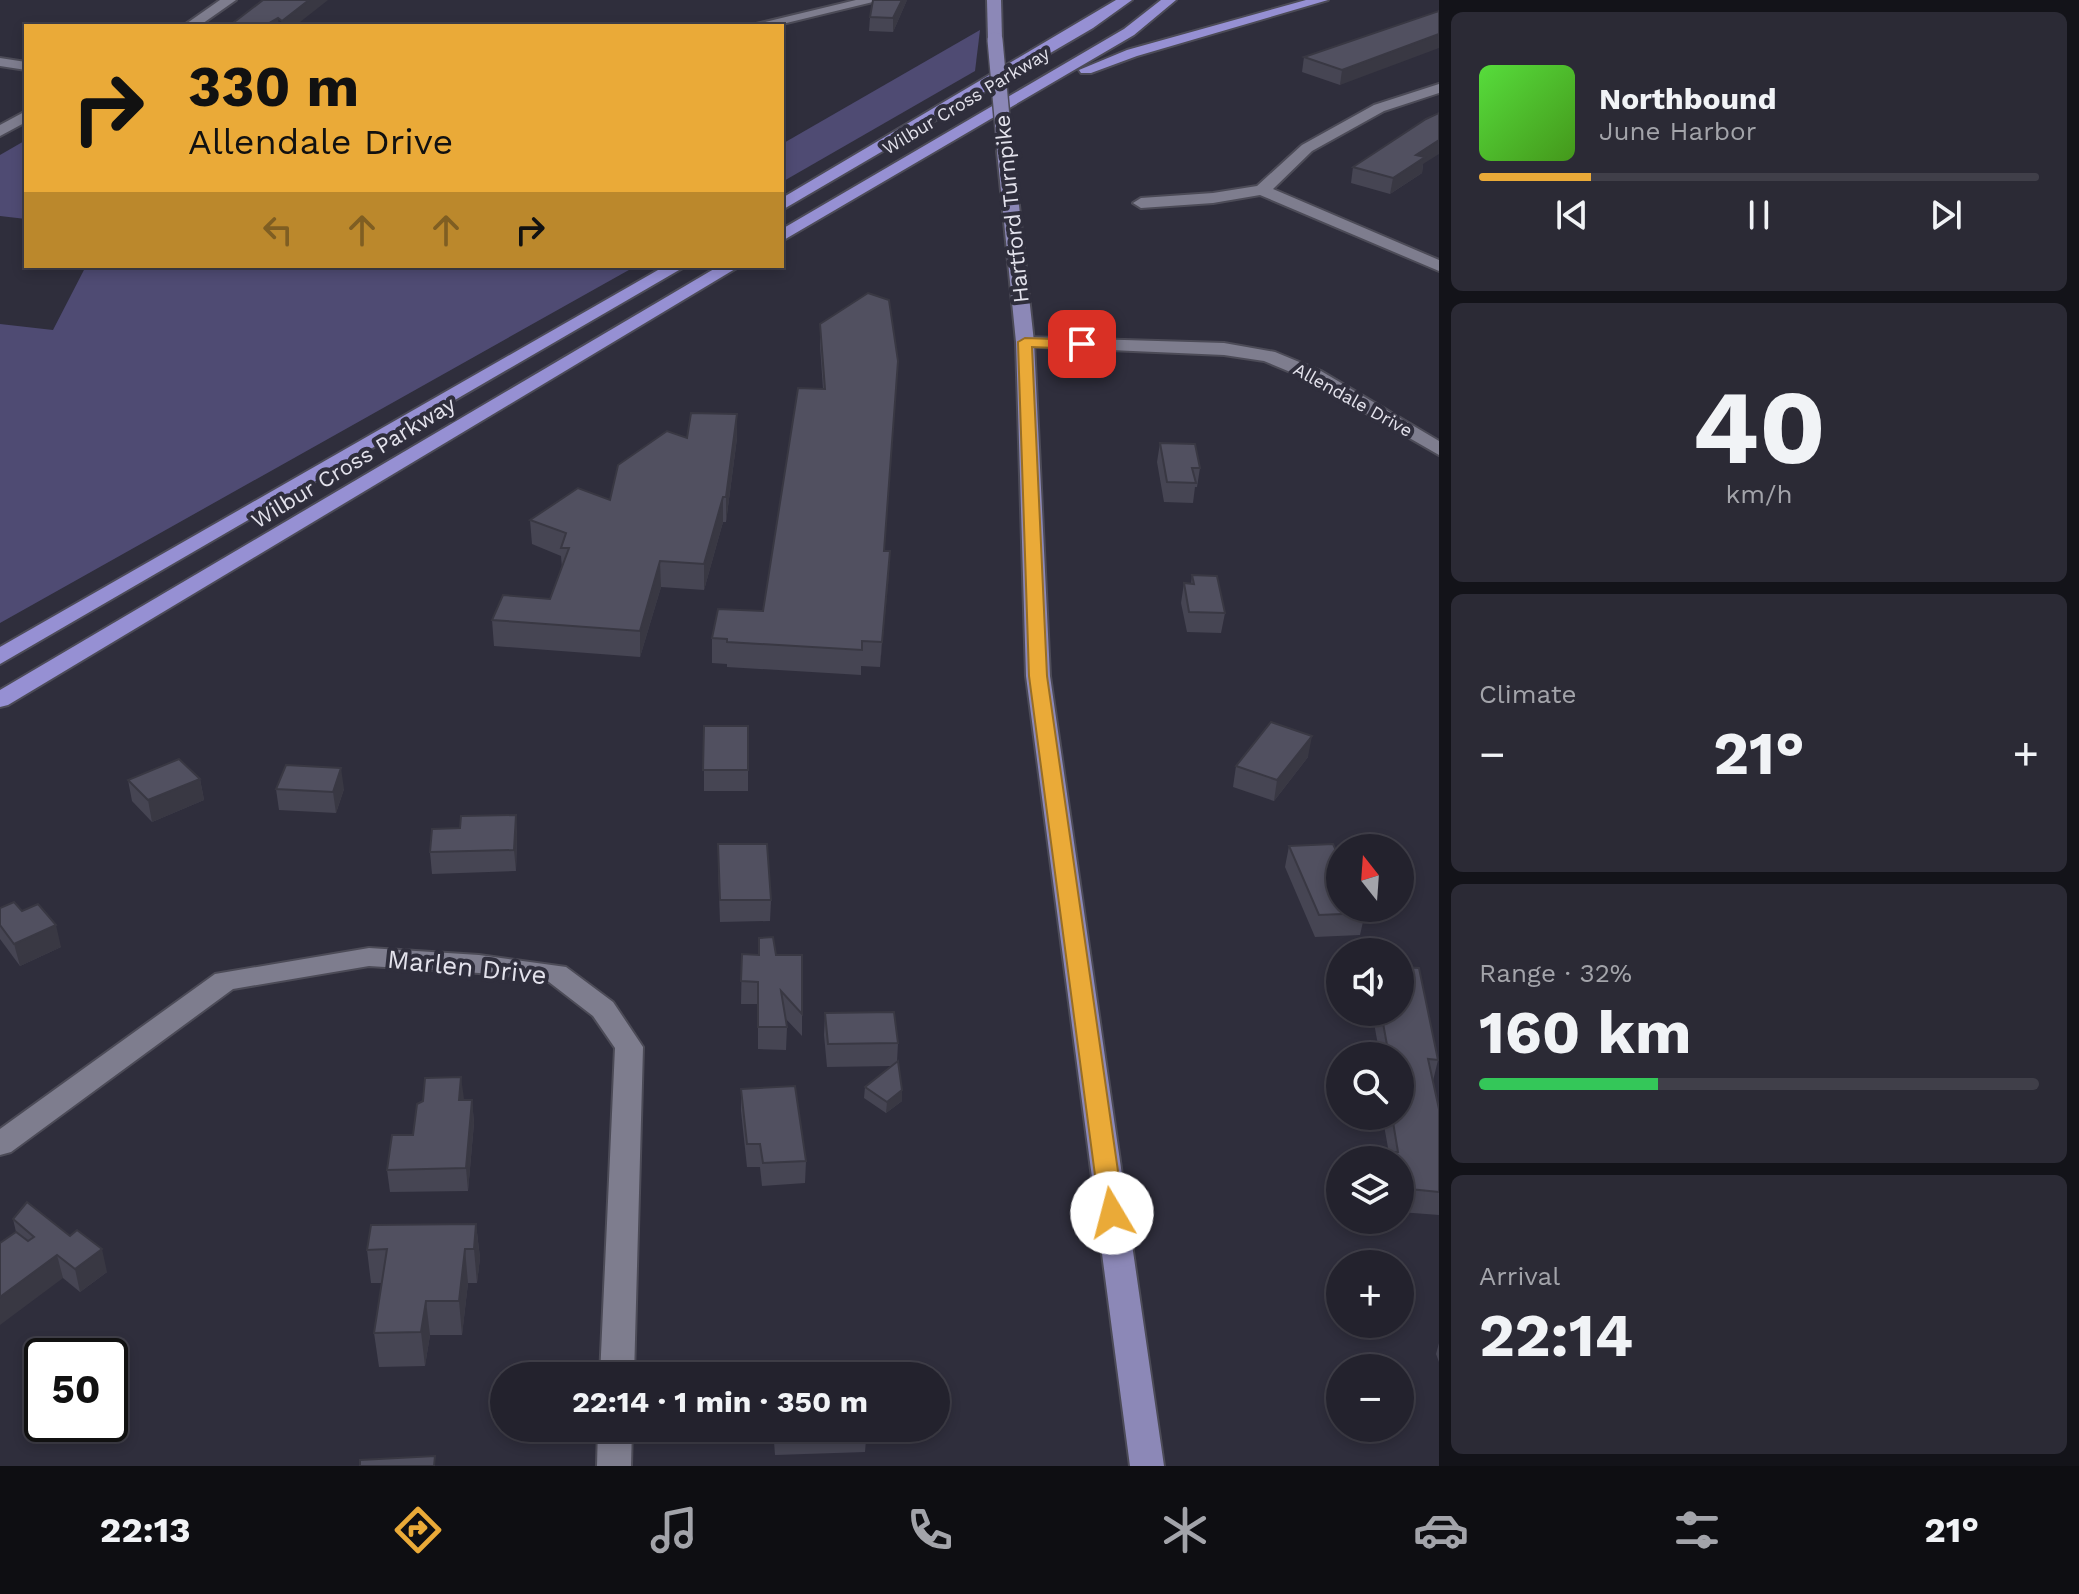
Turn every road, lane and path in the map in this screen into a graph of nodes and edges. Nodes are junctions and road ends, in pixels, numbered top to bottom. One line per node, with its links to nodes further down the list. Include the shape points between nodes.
1 (229, 0): 7 (street)
2 (874, 0): 8 (street)
3 (994, 0): 22 (main road, Hartford Turnpike, bridge)
4 (1125, 0): 17 (highway, Wilbur Cross Parkway)
5 (1169, 0): 12 (highway, Wilbur Cross Parkway, via 1129,32)
6 (1321, 0): 12 (highway, via 1132,53)
7 (193, 24)
8 (764, 24)
9 (0, 62): 10 (street)
10 (24, 66)
11 (1439, 88): 15 (street, via 1379,108 1307,148)
12 (1020, 95): 18 (highway, Wilbur Cross Parkway)
13 (24, 117): 14 (street)
14 (0, 131)
15 (1262, 190): 16 (street); 19 (street)
16 (1141, 203)
17 (784, 204)
18 (784, 235)
19 (1439, 266)
20 (674, 268): 24 (highway, Wilbur Cross Parkway)
21 (728, 268): 25 (highway, Wilbur Cross Parkway)
22 (1025, 342): 23 (street, Allendale Drive, via 1224,349 1268,356 1314,375); 30 (main road, Hartford Turnpike, via 1038,676)
23 (1439, 449)
24 (0, 657)
25 (0, 700)
26 (0, 1144): 27 (street, Marlen Drive, via 225,981 369,957 556,974 603,1009 629,1047)
27 (618, 1362)
28 (615, 1442): 29 (street)
29 (614, 1466)
30 (1147, 1466)

